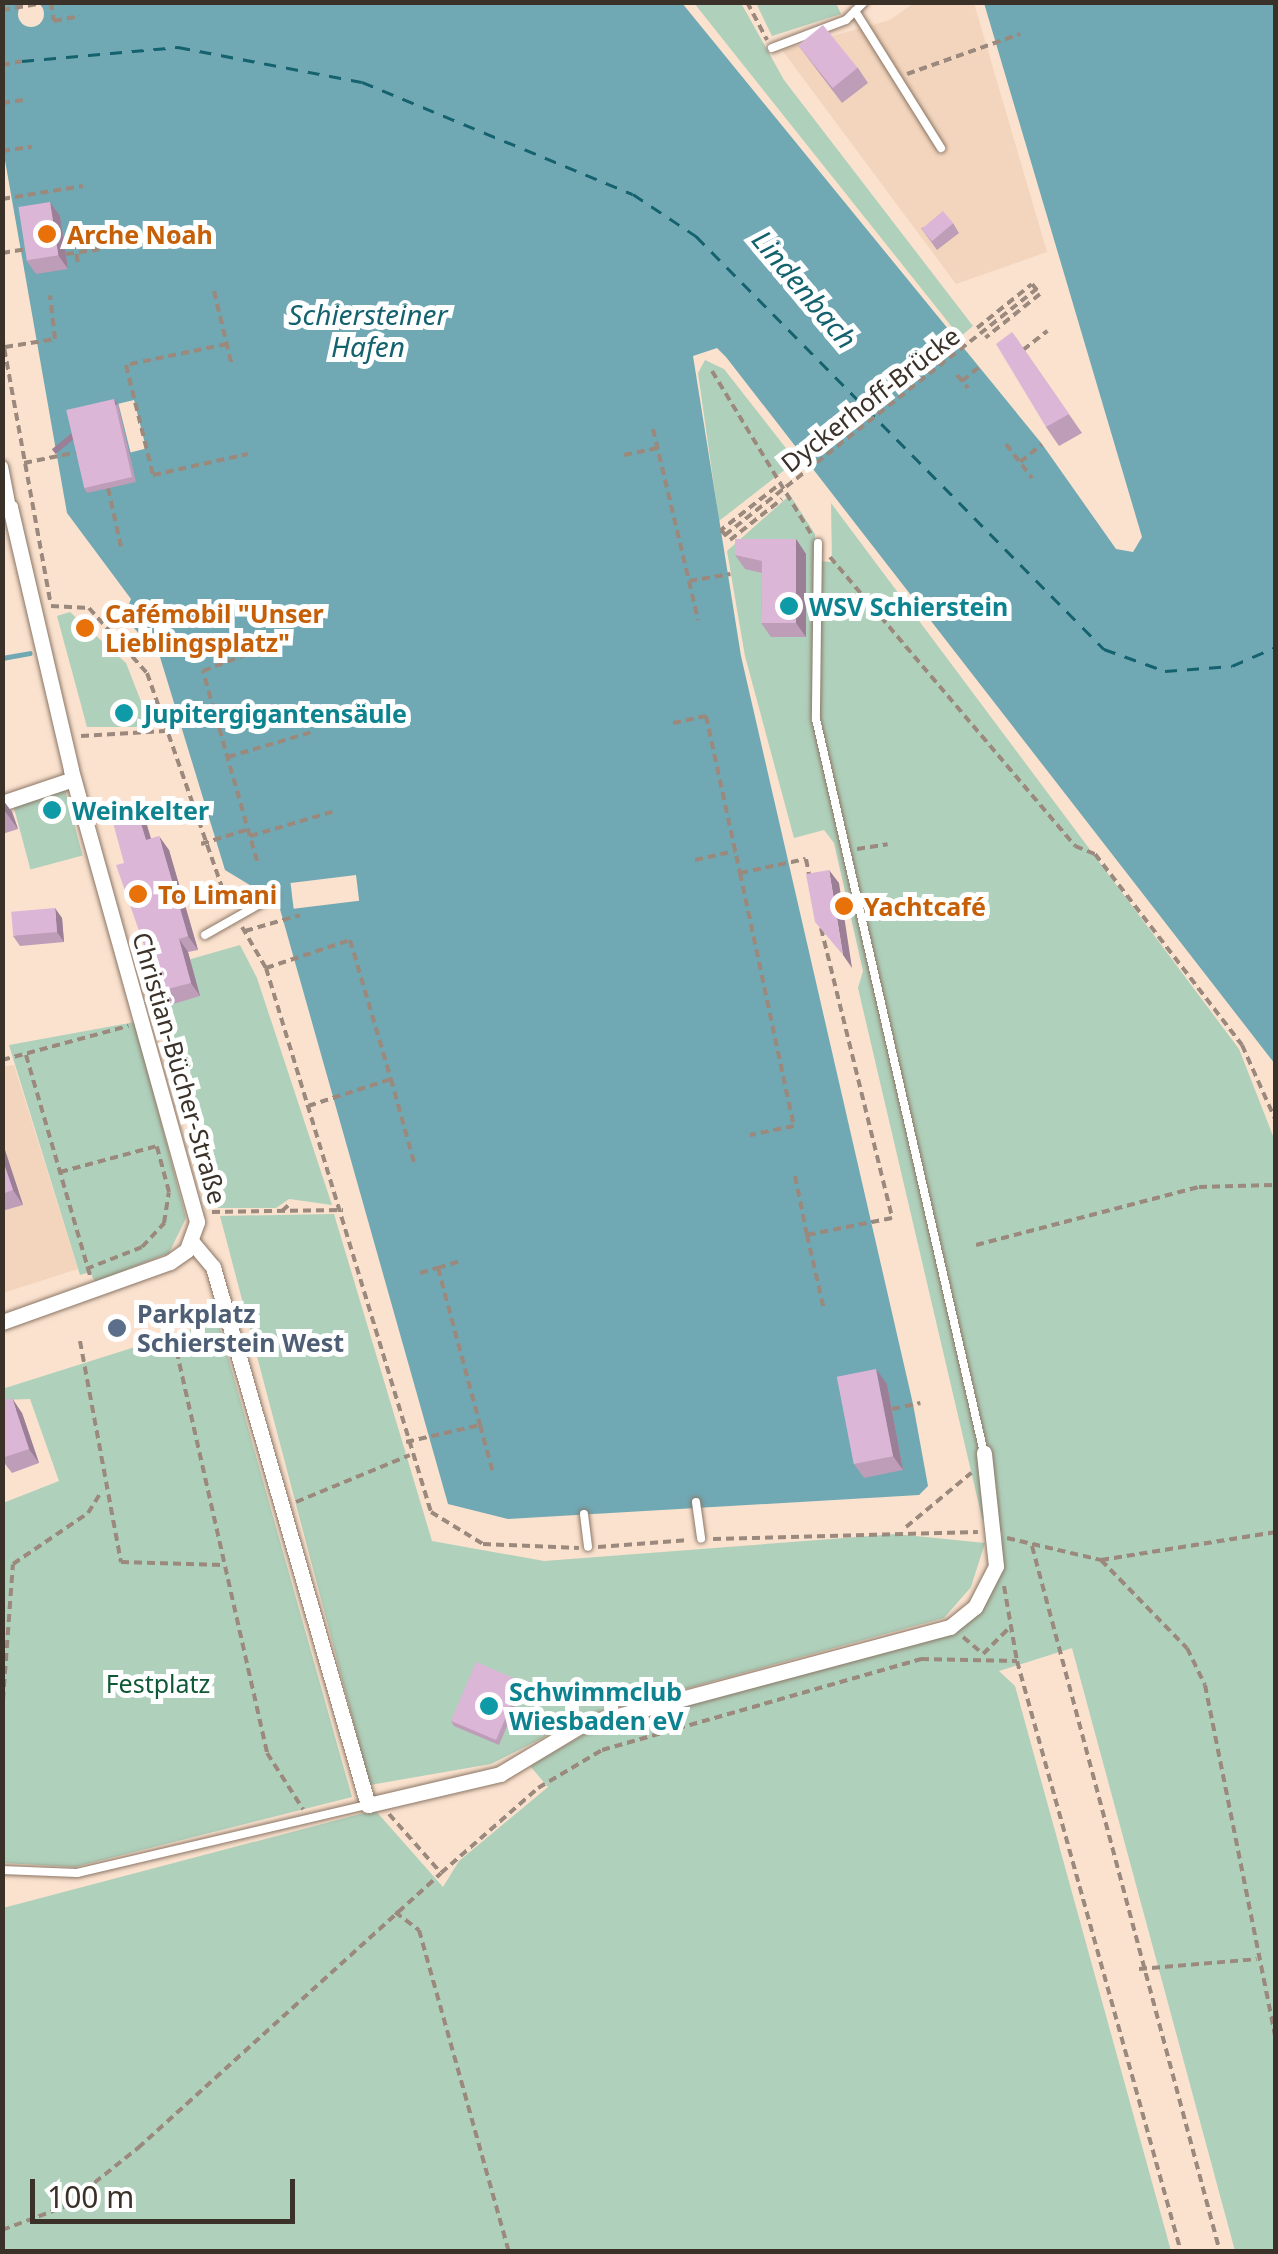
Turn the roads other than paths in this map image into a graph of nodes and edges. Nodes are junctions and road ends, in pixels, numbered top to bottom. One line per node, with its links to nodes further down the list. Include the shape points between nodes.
1 (864, 2): 2 (lane)
2 (855, 12): 3 (lane); 4 (lane, via 892,80)
3 (772, 48)
4 (941, 148)
5 (2, 466): 6 (street)
6 (6, 507): 8 (street, Christian-Bücher-Straße)
7 (818, 543): 14 (lane, via 816,719)
8 (68, 780): 9 (street); 12 (street, Christian-Bücher-Straße, via 196,1212)
9 (2, 803)
10 (274, 896): 11 (lane)
11 (205, 935)
12 (192, 1242): 13 (street, via 170,1262); 19 (street, Christian-Bücher-Straße, via 213,1267)
13 (2, 1322)
14 (984, 1452): 19 (street, via 999,1536 985,1594 950,1627 580,1726 500,1774)
15 (696, 1502): 17 (lane)
16 (584, 1514): 18 (lane)
17 (701, 1540)
18 (588, 1547)
19 (373, 1804): 20 (lane, via 76,1873)
20 (2, 1870)

